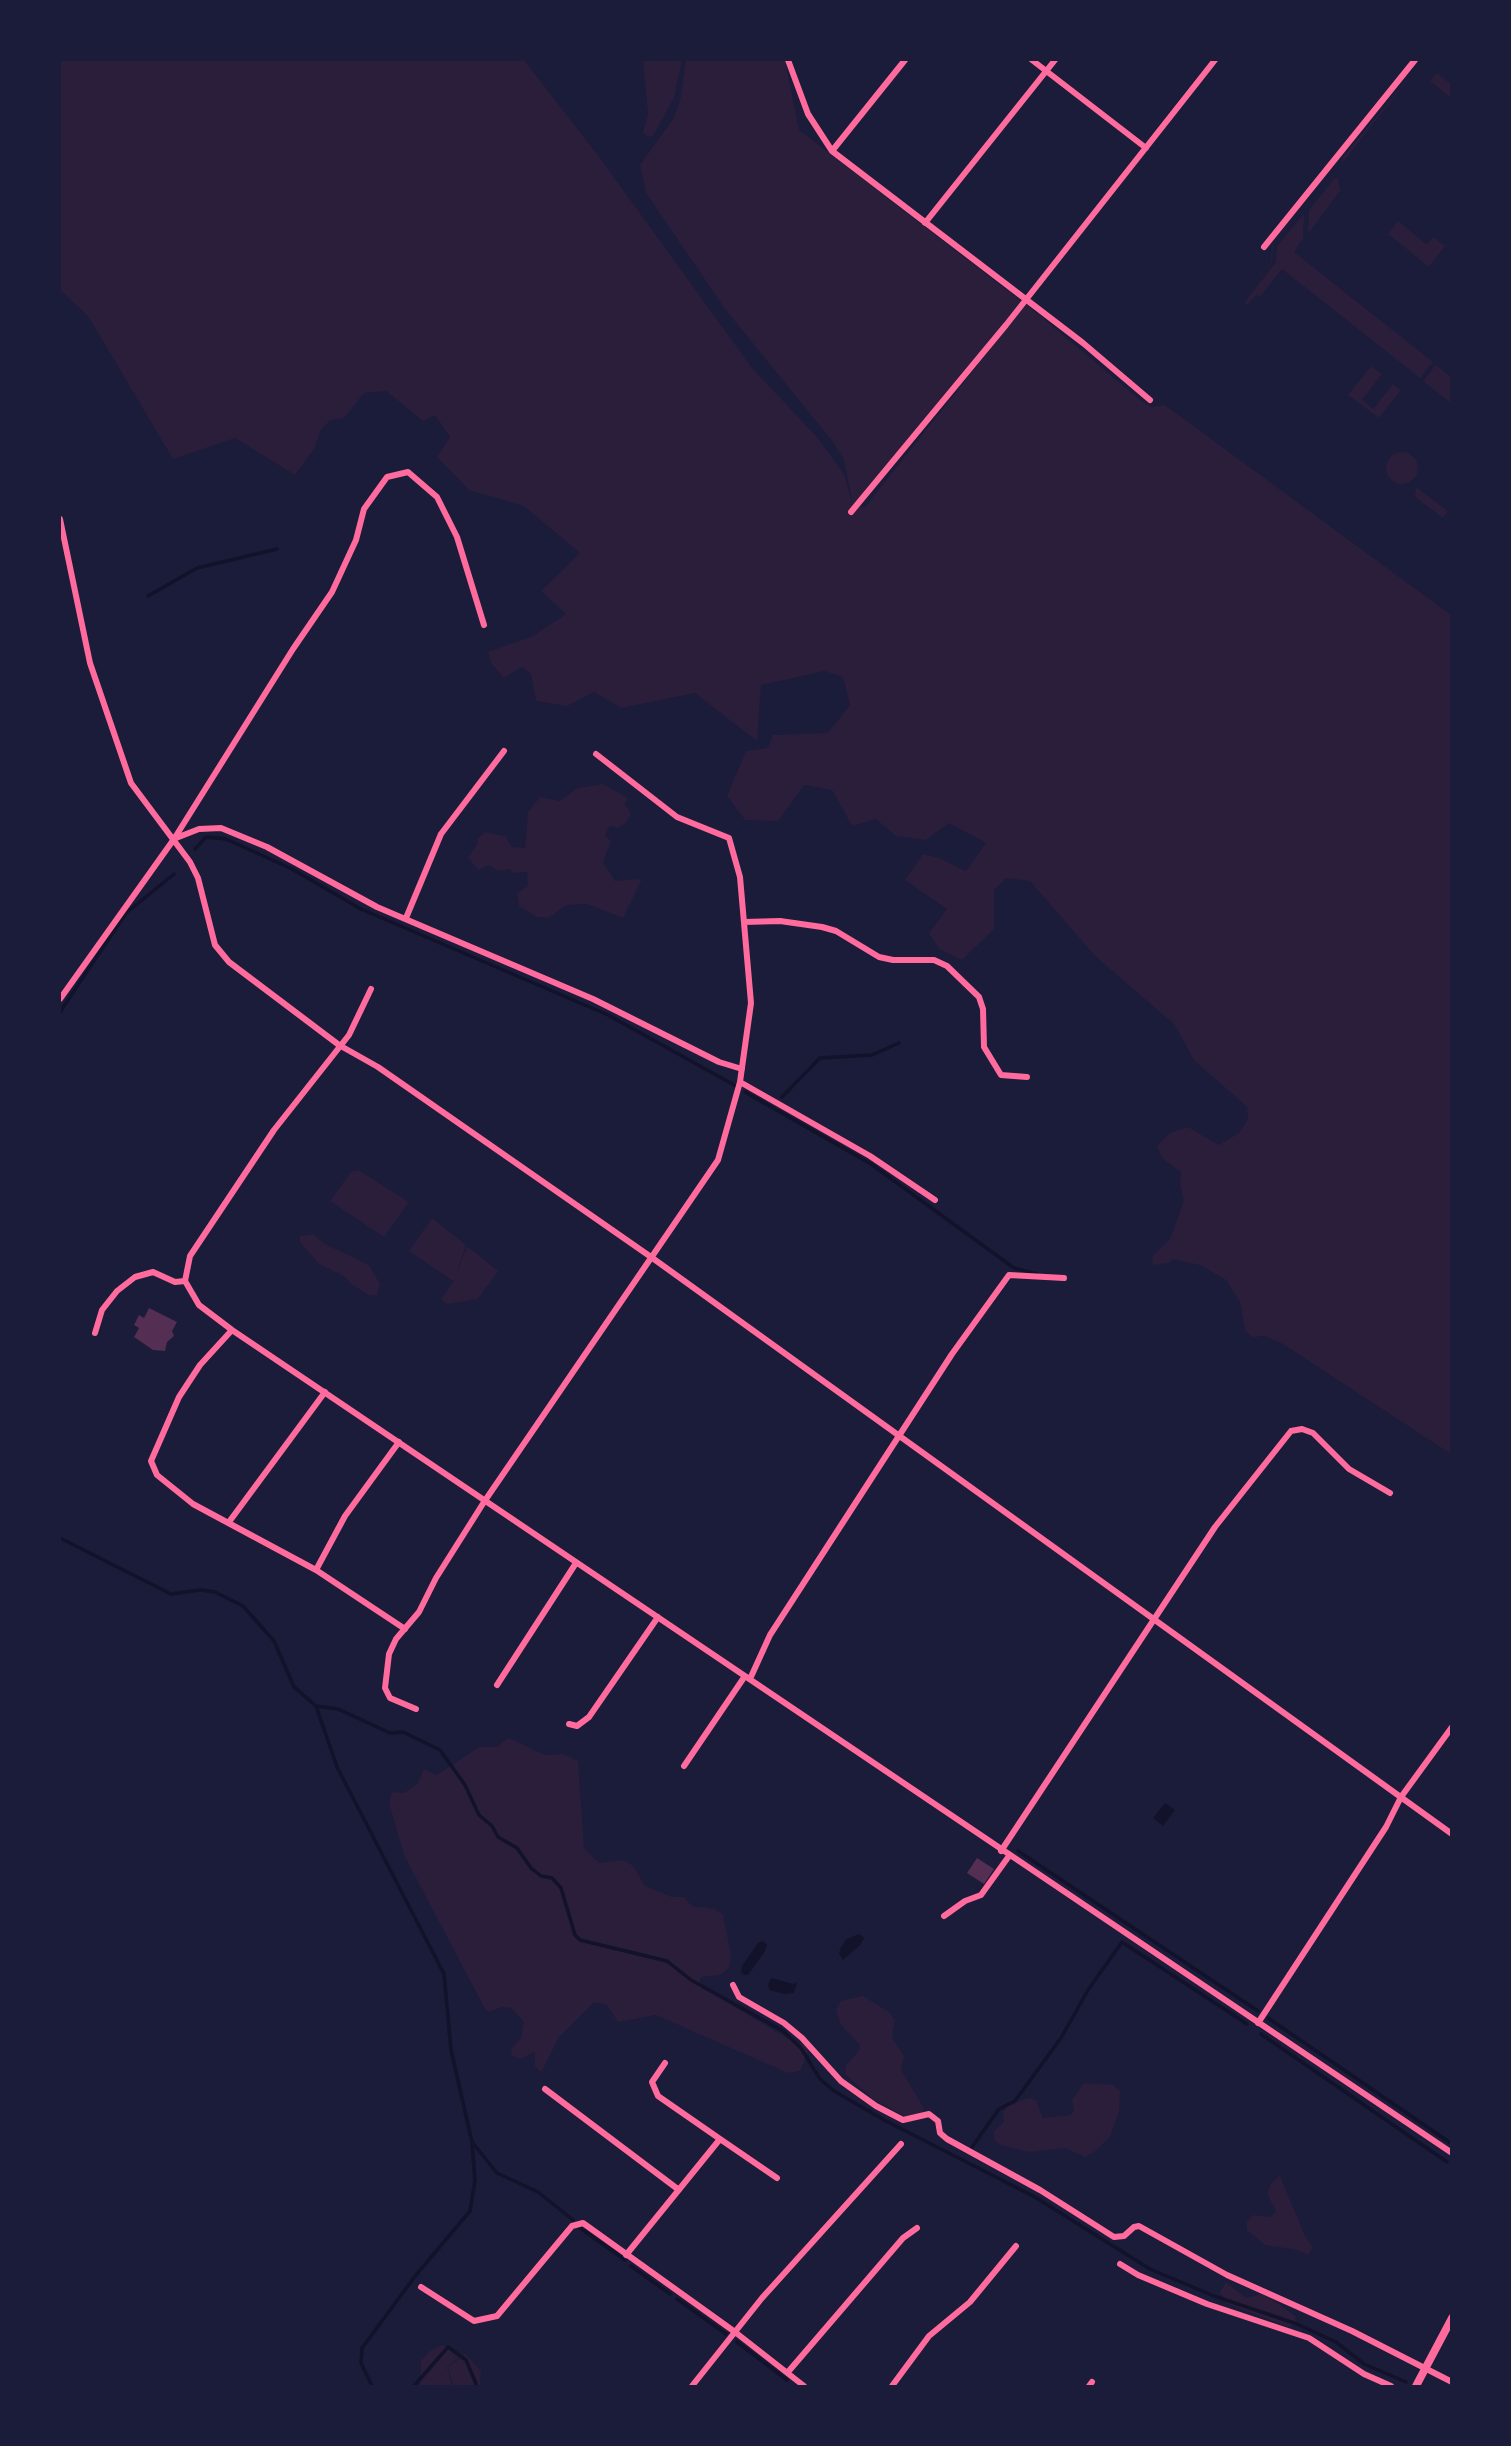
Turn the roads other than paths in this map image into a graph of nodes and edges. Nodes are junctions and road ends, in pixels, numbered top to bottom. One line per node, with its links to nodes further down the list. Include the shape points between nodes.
1 (788, 60): 9 (street, via 808,114)
2 (905, 60): 9 (street)
3 (1032, 60): 7 (street)
4 (1055, 60): 7 (street)
5 (1215, 60): 8 (street)
6 (1415, 60): 11 (street)
7 (1046, 71): 8 (street); 10 (street)
8 (1146, 148): 12 (street)
9 (832, 151): 10 (street)
10 (925, 223): 12 (street)
11 (1264, 247)
12 (1026, 300): 13 (street); 14 (street)
13 (1150, 400)
14 (851, 512)
15 (60, 519): 19 (street, via 90,663 131,783)
16 (484, 625): 19 (street, via 457,537 436,496 408,472 387,477 364,509 356,540 332,592)
17 (504, 751): 20 (street, via 440,834)
18 (596, 754): 21 (street, via 677,817 729,838 740,877)
19 (174, 839): 20 (street, via 199,829 221,828); 23 (street); 24 (street, via 198,878 215,945 229,962)
20 (406, 918): 25 (street)
21 (744, 922): 25 (street, via 751,1003); 26 (street, via 822,927 879,957 934,960 947,966 979,998 984,1047 1001,1076)
22 (371, 989): 24 (street, via 349,1035)
23 (60, 999)
24 (339, 1045): 29 (street); 31 (street, via 274,1130 190,1256)
25 (742, 1069): 27 (street)
26 (1027, 1077)
27 (740, 1082): 28 (street, via 870,1156); 29 (street, via 718,1160)
28 (935, 1200)
29 (651, 1257): 35 (street); 38 (street)
30 (1064, 1278): 35 (street, via 1009,1275)
31 (185, 1281): 32 (street, via 199,1305); 33 (street, via 175,1282 153,1272 135,1277 102,1310)
32 (232, 1331): 34 (street); 39 (street, via 200,1365 179,1397 152,1461 157,1475 193,1504)
33 (95, 1333)
34 (325, 1392): 36 (street); 39 (street)
35 (900, 1436): 43 (street); 45 (street, via 770,1635)
36 (399, 1442): 38 (street); 41 (street, via 345,1516)
37 (1390, 1493): 43 (street, via 1349,1469 1313,1433 1291,1431 1215,1527)
38 (484, 1502): 40 (street); 44 (street)
39 (229, 1522): 41 (street)
40 (576, 1563): 42 (street); 46 (street)
41 (316, 1570): 44 (street)
42 (658, 1617): 45 (street); 48 (street, via 589,1717 577,1726)
43 (1154, 1617): 51 (street); 53 (street)
44 (405, 1629): 47 (street, via 388,1654 386,1688 390,1698)
45 (748, 1677): 50 (street); 53 (street)
46 (497, 1685)
47 (415, 1709)
48 (569, 1724)
49 (1451, 1727): 51 (street)
50 (684, 1766)
51 (1401, 1797): 52 (street); 57 (street)
52 (1451, 1834)
53 (1002, 1851): 54 (street)
54 (1009, 1856): 55 (street, via 981,1895); 57 (street)
55 (944, 1916)
56 (733, 1985): 72 (street, via 739,1997 784,2023 841,2081 876,2106 903,2120 929,2114 947,2139 1114,2237 1139,2226 1227,2275)
57 (1258, 2023): 62 (street)
58 (665, 2063): 60 (street, via 652,2082 658,2096)
59 (545, 2089): 64 (street)
60 (720, 2139): 63 (street); 64 (street)
61 (901, 2144): 71 (street)
62 (1451, 2153)
63 (777, 2178)
64 (679, 2190): 67 (street)
65 (917, 2228): 73 (street, via 903,2238)
66 (1016, 2246): 78 (street, via 970,2302 929,2336)
67 (626, 2255): 69 (street, via 583,2223 572,2226 497,2316 474,2320); 71 (street)
68 (1120, 2264): 79 (street, via 1207,2304 1309,2338)
69 (421, 2287)
70 (1451, 2318): 72 (street)
71 (735, 2332): 73 (street); 76 (street)
72 (1425, 2367): 74 (street); 80 (street)
73 (788, 2372): 75 (street)
74 (1451, 2382)
75 (801, 2384): 77 (street)
76 (692, 2386)
77 (791, 2386)
78 (891, 2386)
79 (1391, 2386)
80 (1416, 2386)

